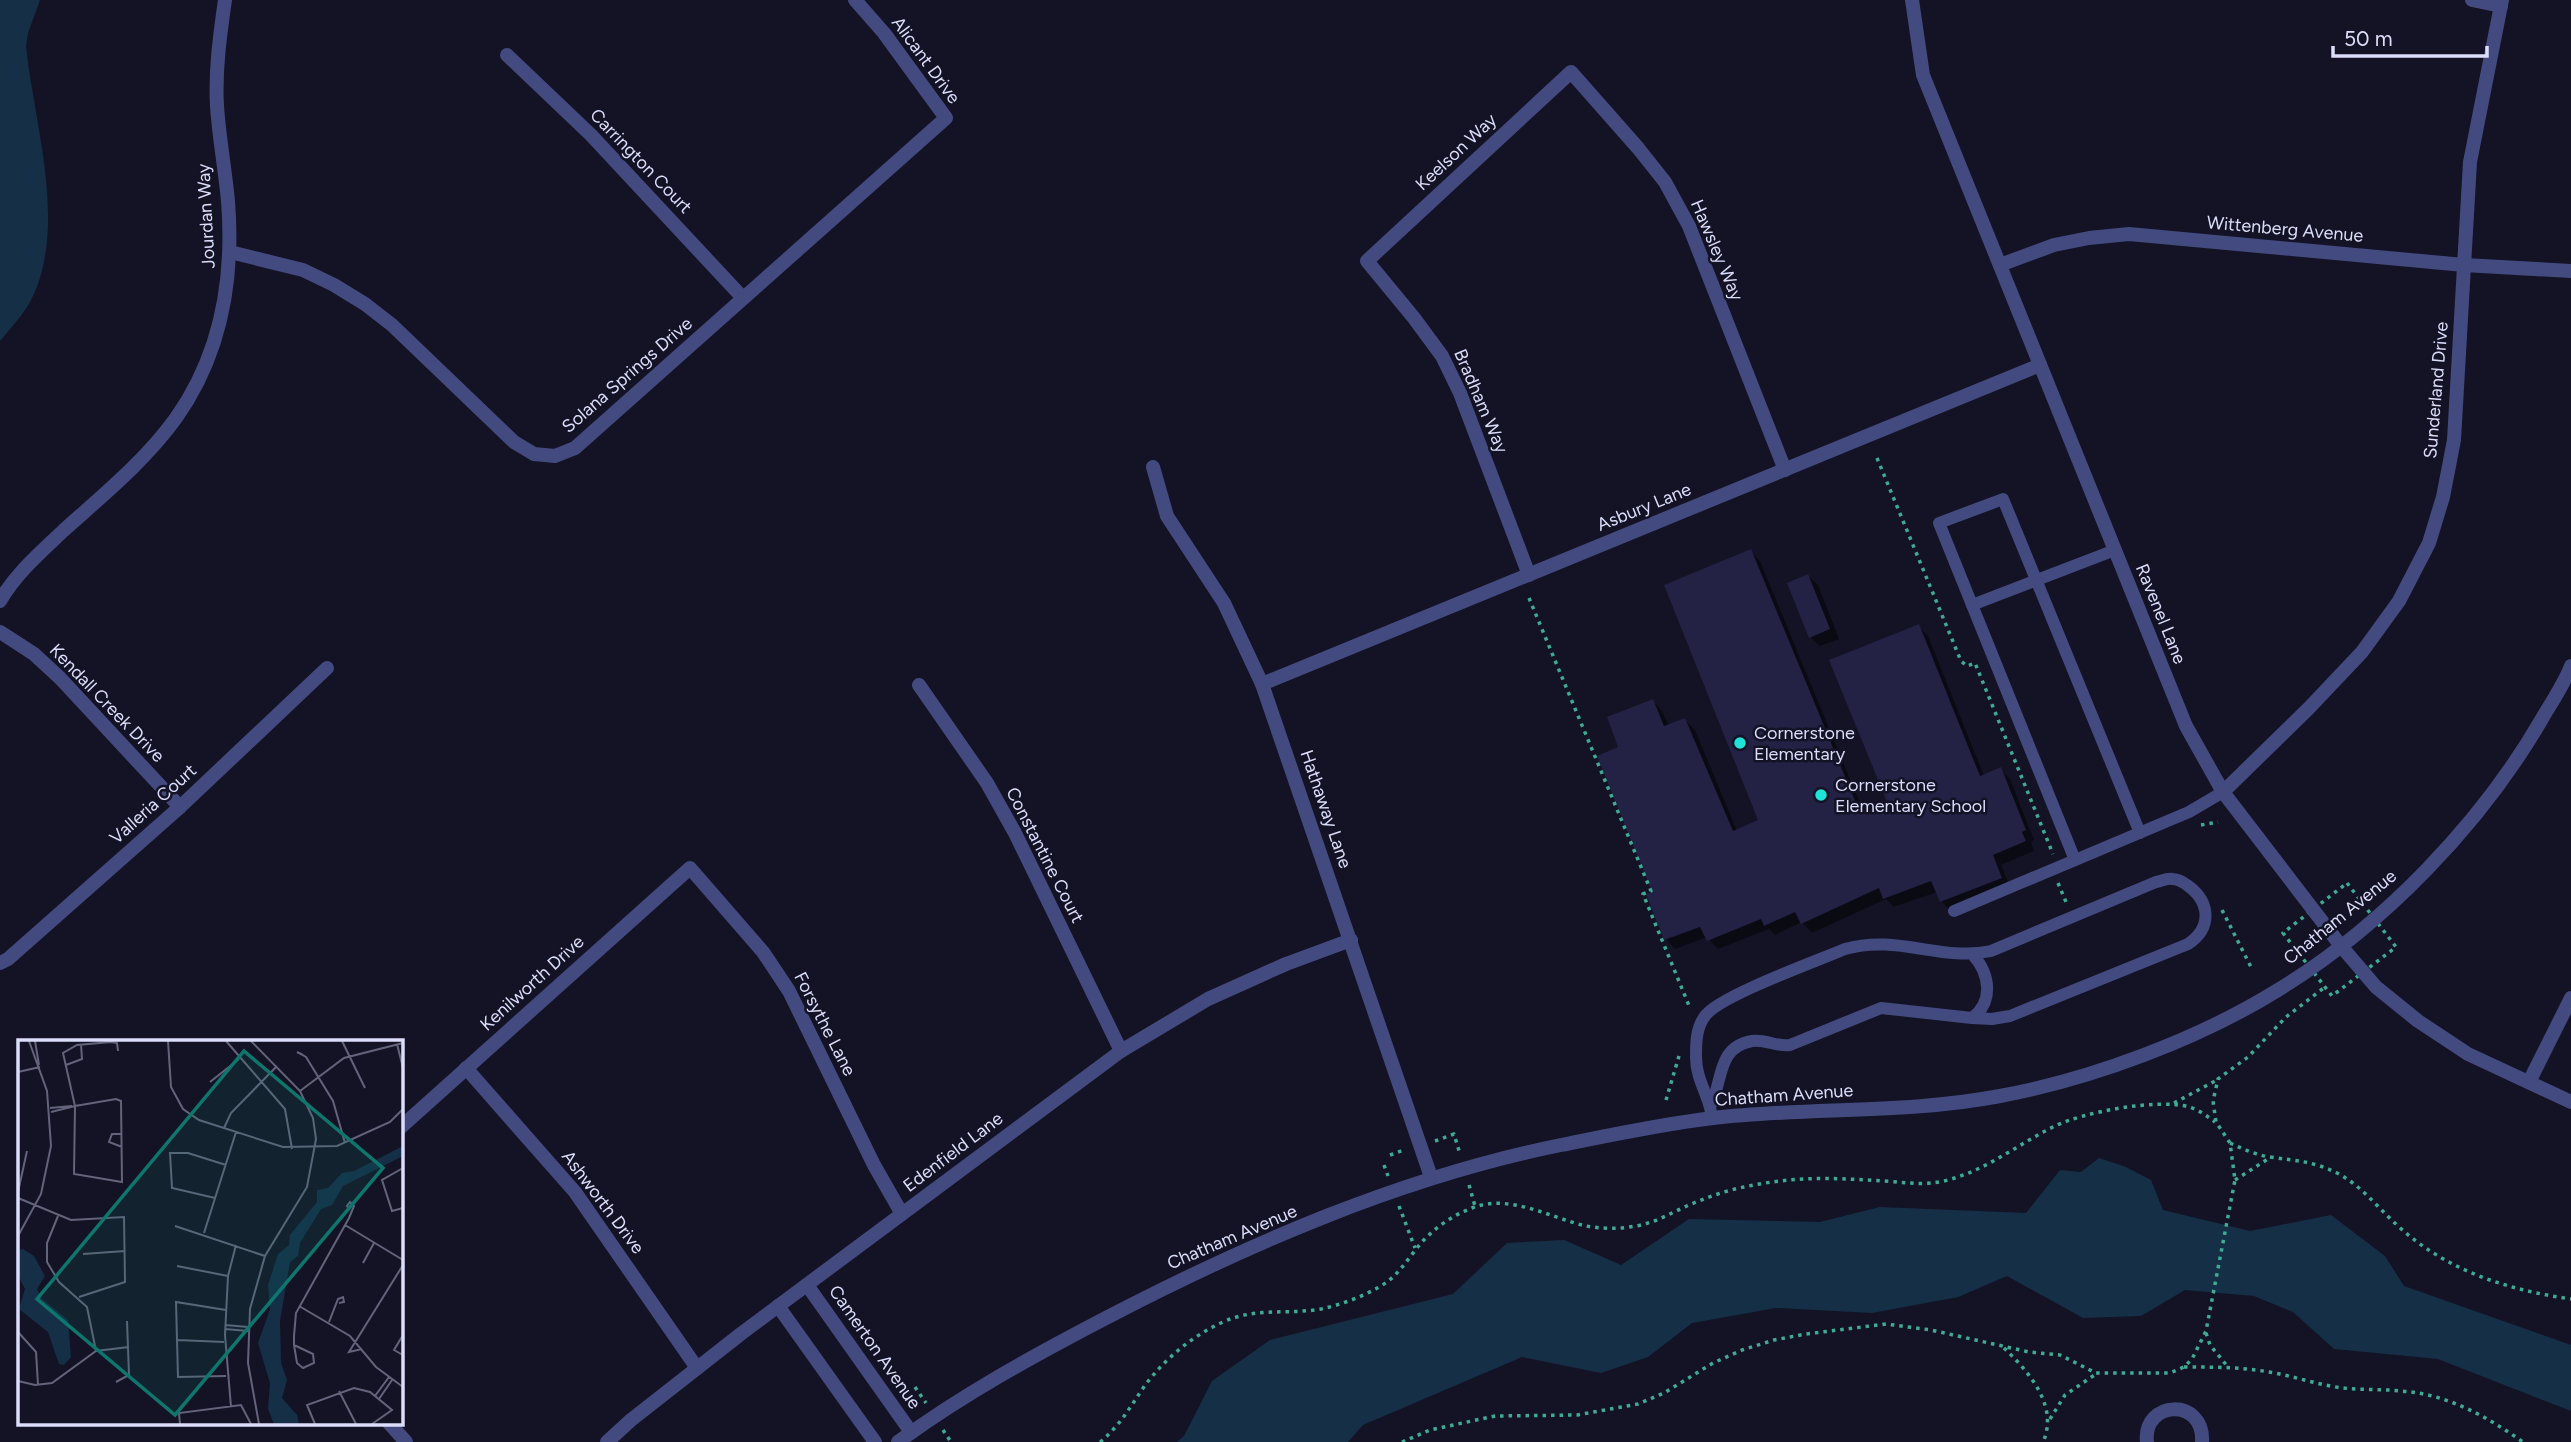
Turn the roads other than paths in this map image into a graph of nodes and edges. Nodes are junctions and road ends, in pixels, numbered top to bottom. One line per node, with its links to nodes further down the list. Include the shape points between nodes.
1 (225, 0): 9 (street, Jourdan Way, via 217,54 217,105)
2 (855, 0): 8 (street, Alicant Drive, via 946,118)
3 (1912, 0): 11 (street, Ravenel Lane, via 1923,75)
4 (2472, 0): 5 (street)
5 (2502, 3): 12 (street, Sunderland Drive, via 2470,162)
6 (507, 55): 14 (street, Carrington Court, via 591,135)
7 (1571, 72): 10 (street, Keelson Way); 17 (street, Hawsley Way, via 1639,148 1665,182 1689,226)
8 (922, 140): 14 (street, Solana Springs Drive)
9 (230, 252): 14 (street, Solana Springs Drive, via 303,270 355,297 392,325 514,442 534,454 555,456 595,432); 21 (street, Jourdan Way, via 218,331 178,415 134,467 32,561)
10 (1367, 261): 19 (street, Bradham Way, via 1442,356)
11 (2000, 265): 12 (street, Wittenberg Avenue, via 2054,245 2129,234); 15 (street, Ravenel Lane)
12 (2464, 265): 13 (street, Wittenberg Avenue); 28 (street, Sunderland Drive, via 2454,440 2429,543 2399,601 2362,652)
13 (2571, 271)
14 (743, 298)
15 (2040, 365): 17 (street, Asbury Lane); 18 (street, Ravenel Lane)
16 (1153, 467): 26 (street, Hathaway Lane, via 1167,516 1224,603)
17 (1785, 470): 19 (street, Asbury Lane)
18 (2115, 550): 20 (lane); 28 (street, Ravenel Lane, via 2186,726)
19 (1529, 575): 26 (street, Asbury Lane)
20 (2036, 580): 22 (lane); 22 (lane, via 2003,499 1990,503 1939,523); 30 (lane)
21 (0, 601)
22 (1972, 605): 31 (lane)
23 (0, 632): 29 (street, Kendall Creek Drive, via 60,678)
24 (2571, 666): 35 (street, Chatham Avenue, via 2518,761 2469,825 2408,888)
25 (327, 668): 29 (street, Valleria Court)
26 (1262, 684): 34 (street, Hathaway Lane)
27 (919, 685): 40 (street, Constantine Court, via 987,783 1015,833)
28 (2223, 792): 30 (lane); 35 (street, Ravenel Lane)
29 (180, 807): 37 (street, Valleria Court)
30 (2140, 833): 31 (lane)
31 (2076, 860): 33 (lane)
32 (690, 869): 41 (street, Kenilworth Drive); 47 (street, Forsythe Lane, via 763,953 789,991)
33 (1954, 911)
34 (1351, 940): 40 (street, Edenfield Lane, via 1208,999); 46 (street, Hathaway Lane)
35 (2341, 946): 42 (street, Ravenel Lane, via 2376,987 2418,1021 2468,1054); 44 (street, Chatham Avenue, via 2278,990 2191,1037 2066,1081 1998,1097 1915,1106)
36 (1973, 955): 39 (lane, via 1986,974 1987,988 1980,1013); 39 (lane, via 2006,946 2171,878 2194,890 2206,909 2200,936 2188,944 2010,1016); 44 (lane, via 1892,943 1861,945 1727,999 1704,1016 1696,1037 1698,1078)
37 (0, 963)
38 (2571, 998): 42 (street)
39 (1972, 1018): 44 (lane, via 1881,1008 1790,1045 1752,1041 1728,1052 1721,1064)
40 (1121, 1051): 47 (street, Edenfield Lane)
41 (466, 1068): 45 (street, Kenilworth Drive); 50 (street, Ashworth Drive, via 575,1192)
42 (2529, 1083): 43 (street, Ravenel Lane)
43 (2571, 1102)
44 (1712, 1112): 46 (street, Chatham Avenue)
45 (402, 1126)
46 (1432, 1177): 52 (street, Chatham Avenue, via 1276,1237 1163,1288 1029,1358)
47 (902, 1214): 48 (street, Edenfield Lane)
48 (807, 1285): 49 (street, Edenfield Lane); 52 (street, Camerton Avenue)
49 (778, 1306): 50 (street, Edenfield Lane); 55 (street)
50 (697, 1368): 54 (street, Edenfield Lane)
51 (390, 1424): 53 (street)
52 (912, 1432): 56 (street, Chatham Avenue)
53 (406, 1442)
54 (607, 1442)
55 (875, 1442)
56 (898, 1442)
57 (2147, 1442): 58 (street, via 2146,1434 2157,1415 2177,1409 2196,1419)
58 (2202, 1442)

